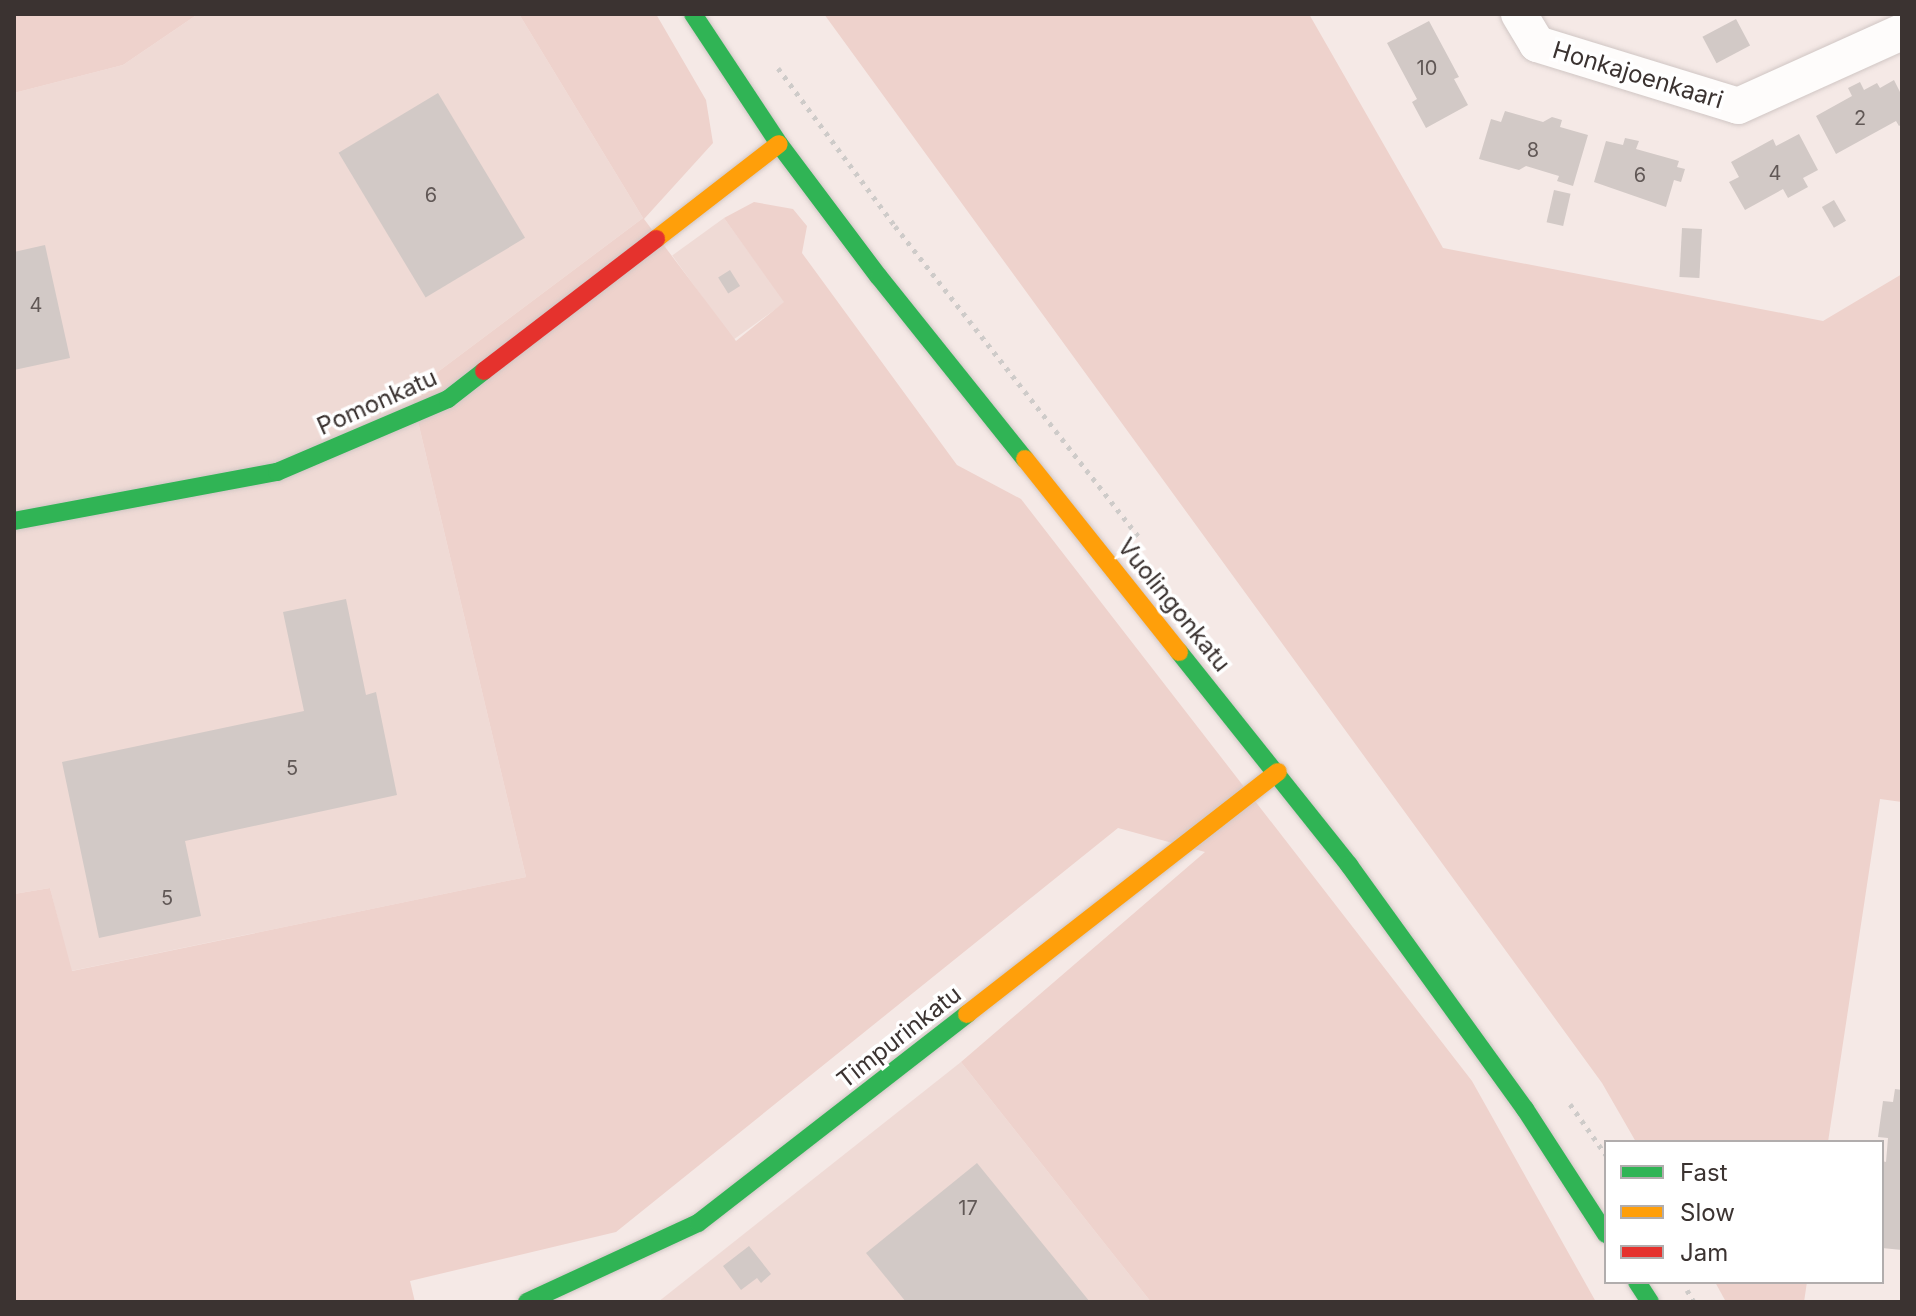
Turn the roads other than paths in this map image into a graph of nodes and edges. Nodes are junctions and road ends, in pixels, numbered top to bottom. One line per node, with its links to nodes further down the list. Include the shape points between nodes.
1 (693, 14): 4 (street, Vuolingonkatu)
2 (1519, 14): 3 (street, Honkajoenkaari, via 1537,44 1738,106)
3 (1902, 32)
4 (779, 144): 5 (street, Pomonkatu, via 448,399 277,472); 6 (street, Vuolingonkatu, via 879,277)
5 (14, 521)
6 (1278, 772): 7 (street, Vuolingonkatu, via 1516,1096); 9 (street, Timpurinkatu, via 698,1223)
7 (1604, 1231)
8 (1638, 1284): 10 (street)
9 (527, 1302)
10 (1650, 1302)

